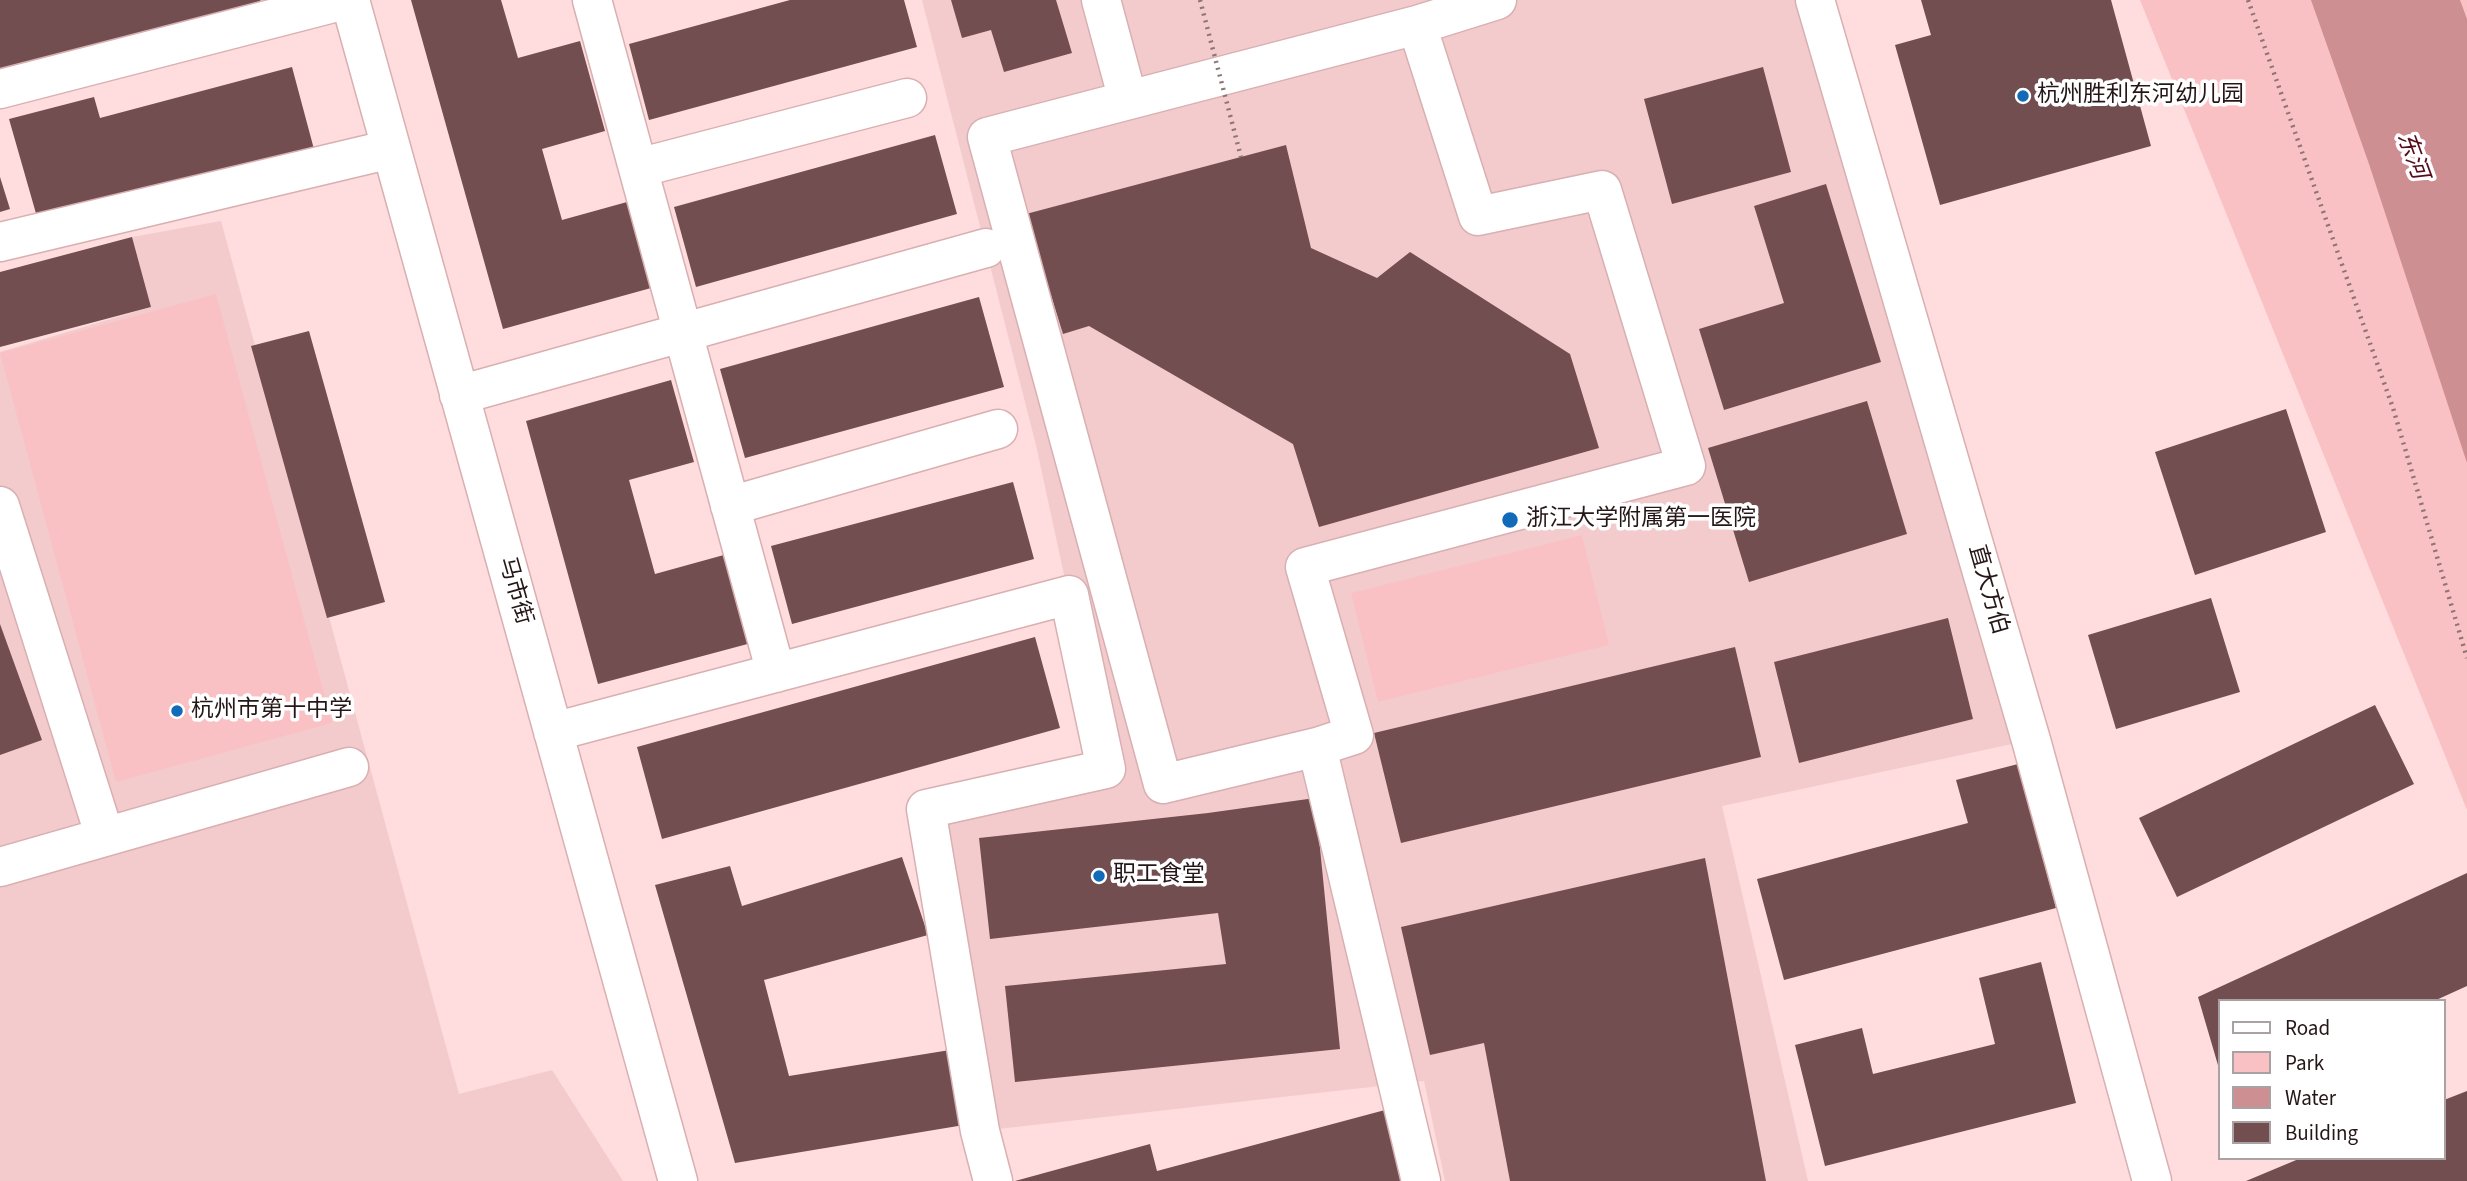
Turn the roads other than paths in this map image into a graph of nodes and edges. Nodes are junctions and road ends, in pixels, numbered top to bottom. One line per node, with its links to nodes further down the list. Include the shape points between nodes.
1 (347, 0): 7 (street); 10 (street, 马市街)
2 (1101, 0): 9 (street)
3 (1497, 0): 6 (street)
4 (1815, 0): 28 (street, 直大方伯, via 2031,740)
5 (601, 2): 11 (street)
6 (1417, 26): 9 (street); 21 (street, via 1478,216 1602,190 1686,466 1305,567 1354,735)
7 (0, 89)
8 (907, 98): 11 (street)
9 (1128, 100): 21 (street, via 987,137 1163,784)
10 (391, 149): 12 (street); 15 (street, 马市街)
11 (638, 168): 14 (street)
12 (0, 242)
13 (986, 248): 14 (street)
14 (683, 334): 15 (street); 18 (street)
15 (459, 395): 20 (street, 马市街)
16 (998, 429): 18 (street)
17 (0, 506): 23 (street)
18 (730, 506): 19 (street)
19 (775, 673): 20 (street); 26 (street, via 1069,595 1106,769 926,809)
20 (553, 732): 25 (street, 马市街)
21 (1317, 747): 27 (street)
22 (349, 767): 23 (street)
23 (105, 837): 24 (street)
24 (0, 867)
25 (678, 1181)
26 (991, 1181)
27 (1421, 1181)
28 (2152, 1181)

